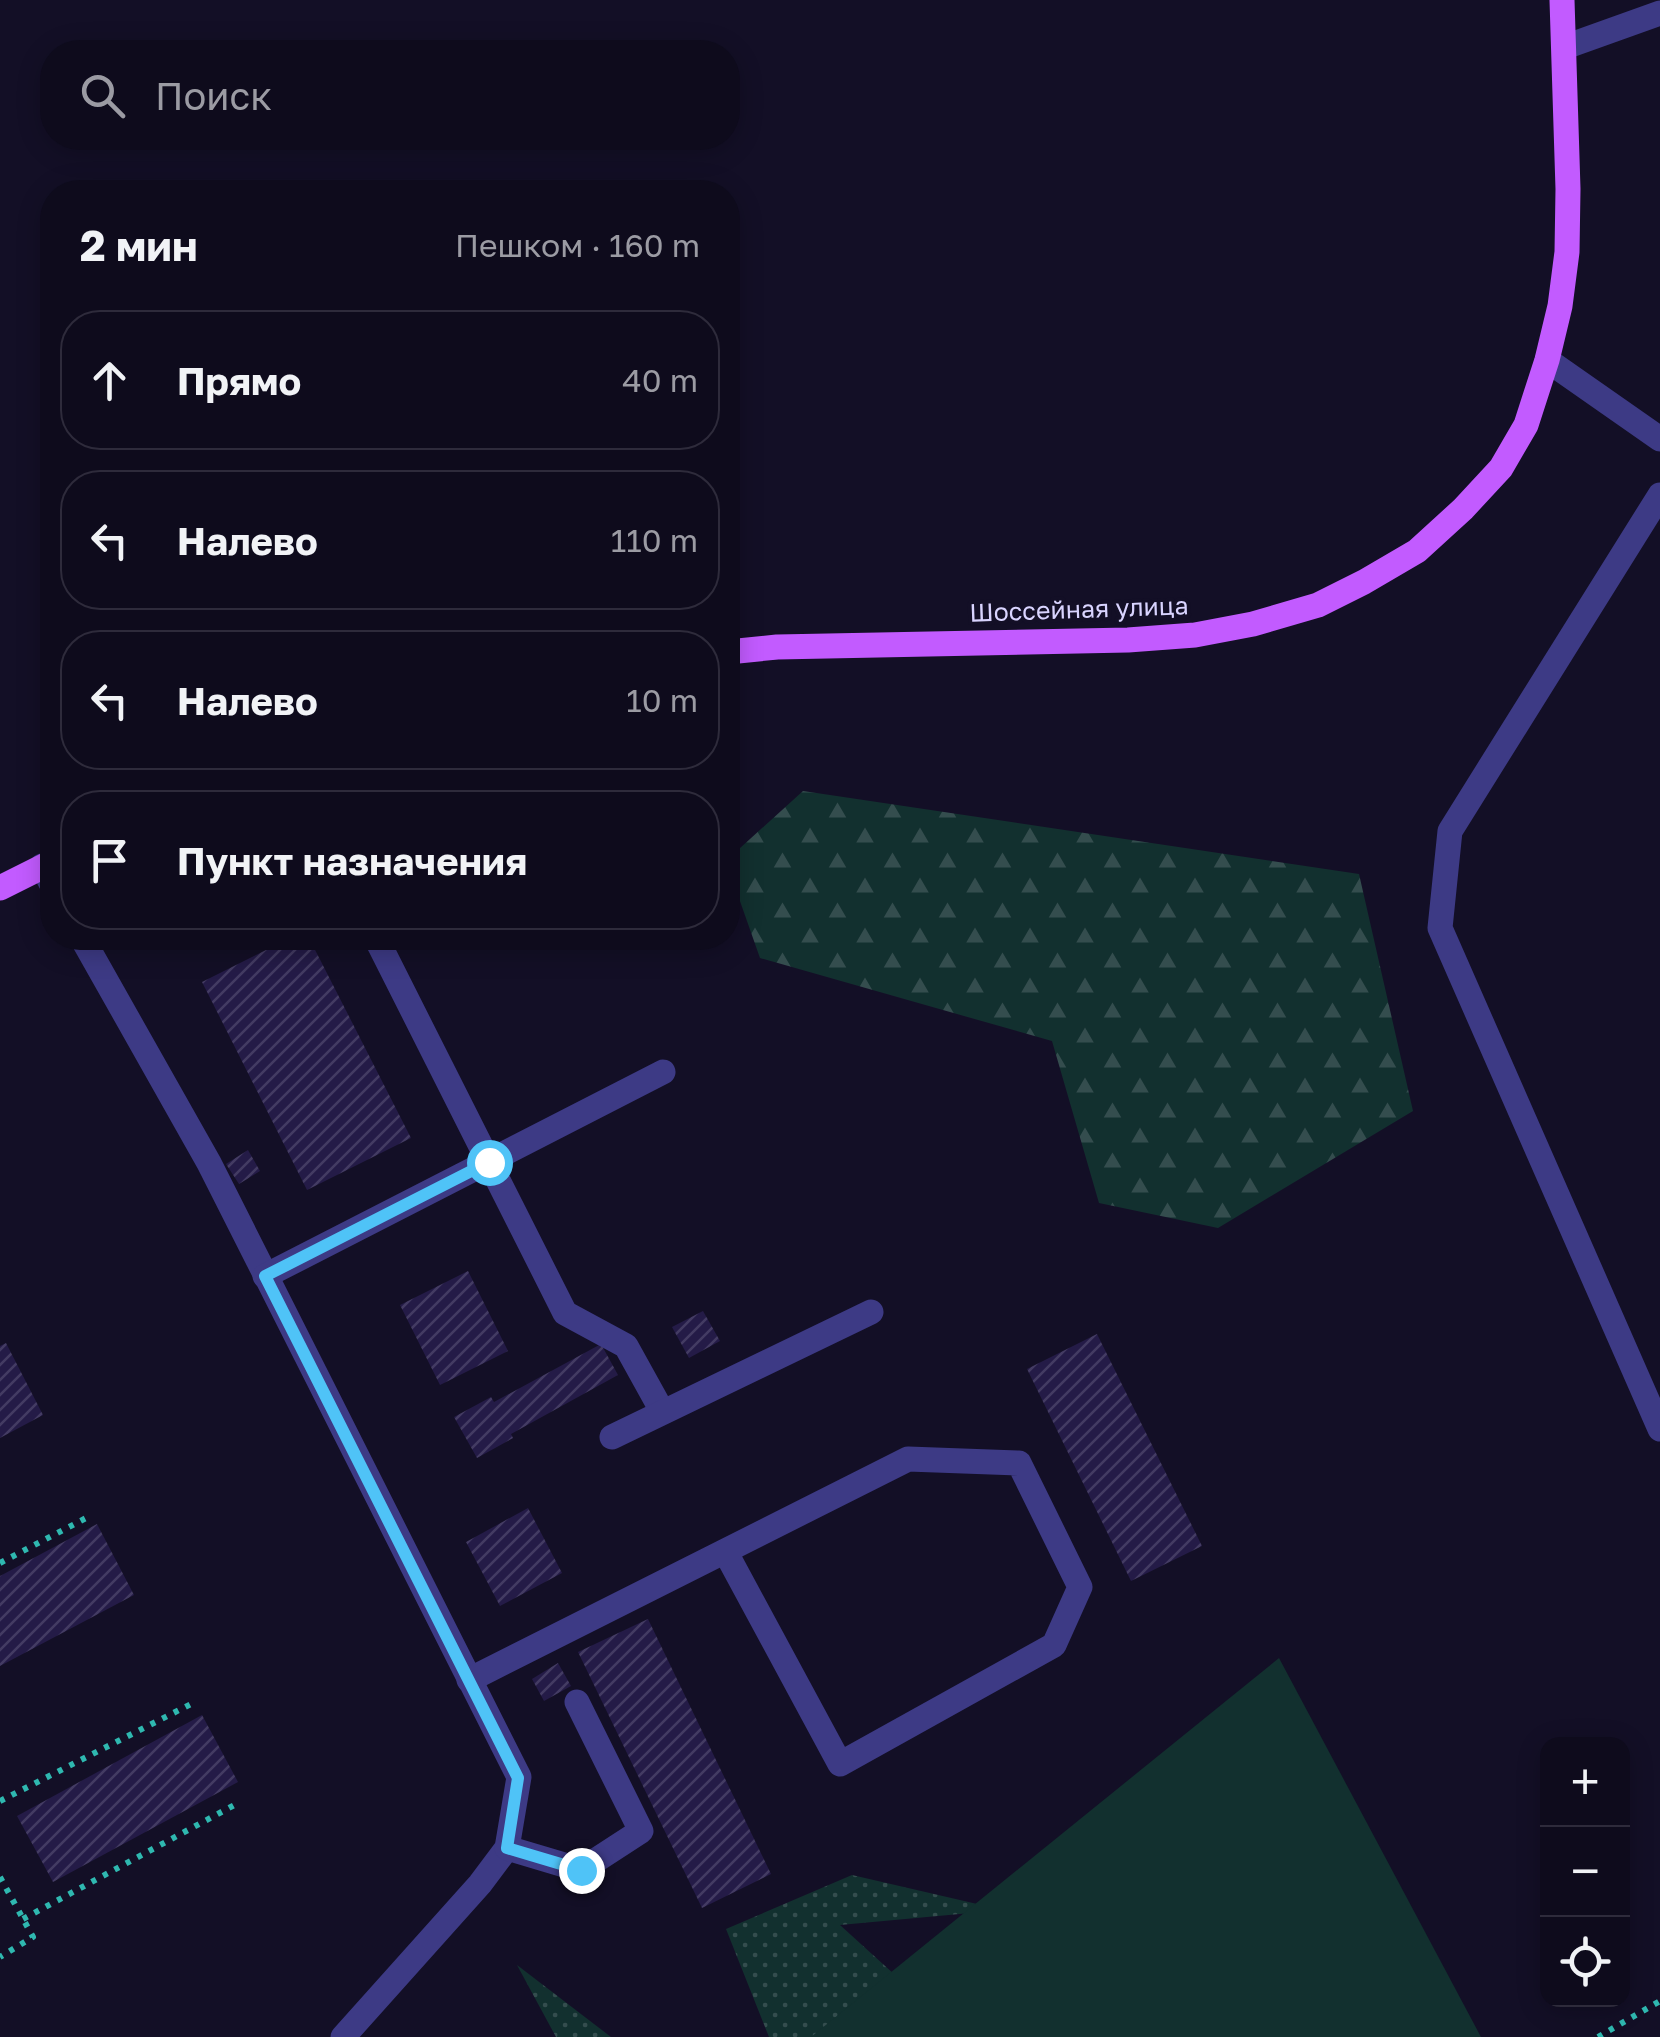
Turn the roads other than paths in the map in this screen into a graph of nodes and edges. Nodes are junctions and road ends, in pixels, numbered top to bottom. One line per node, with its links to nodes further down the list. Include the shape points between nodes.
1 (1562, 0): 3 (main road, Шоссейная улица)
2 (1660, 13): 3 (street)
3 (1565, 47): 4 (main road, Шоссейная улица, via 1567,252)
4 (1547, 360): 5 (street); 7 (main road, Шоссейная улица, via 1526,426 1463,510 1417,551 1318,605 1195,635)
5 (1660, 440)
6 (1660, 495): 17 (street, via 1450,831 1440,928)
7 (740, 651)
8 (40, 874): 9 (main road)
9 (0, 888)
10 (89, 950): 14 (street)
11 (382, 950): 13 (street)
12 (663, 1072): 13 (street)
13 (489, 1162): 14 (street); 16 (street, via 565,1314 626,1346)
14 (265, 1276): 20 (street)
15 (871, 1312): 16 (street)
16 (662, 1411): 18 (street)
17 (1660, 1429)
18 (612, 1437)
19 (725, 1551): 19 (street, via 908,1458 1019,1462 1080,1588 1054,1645 840,1764); 20 (street)
20 (469, 1680): 22 (street, via 518,1778)
21 (578, 1702): 22 (street, via 640,1832 581,1870)
22 (507, 1848): 23 (street)
23 (343, 2037)

